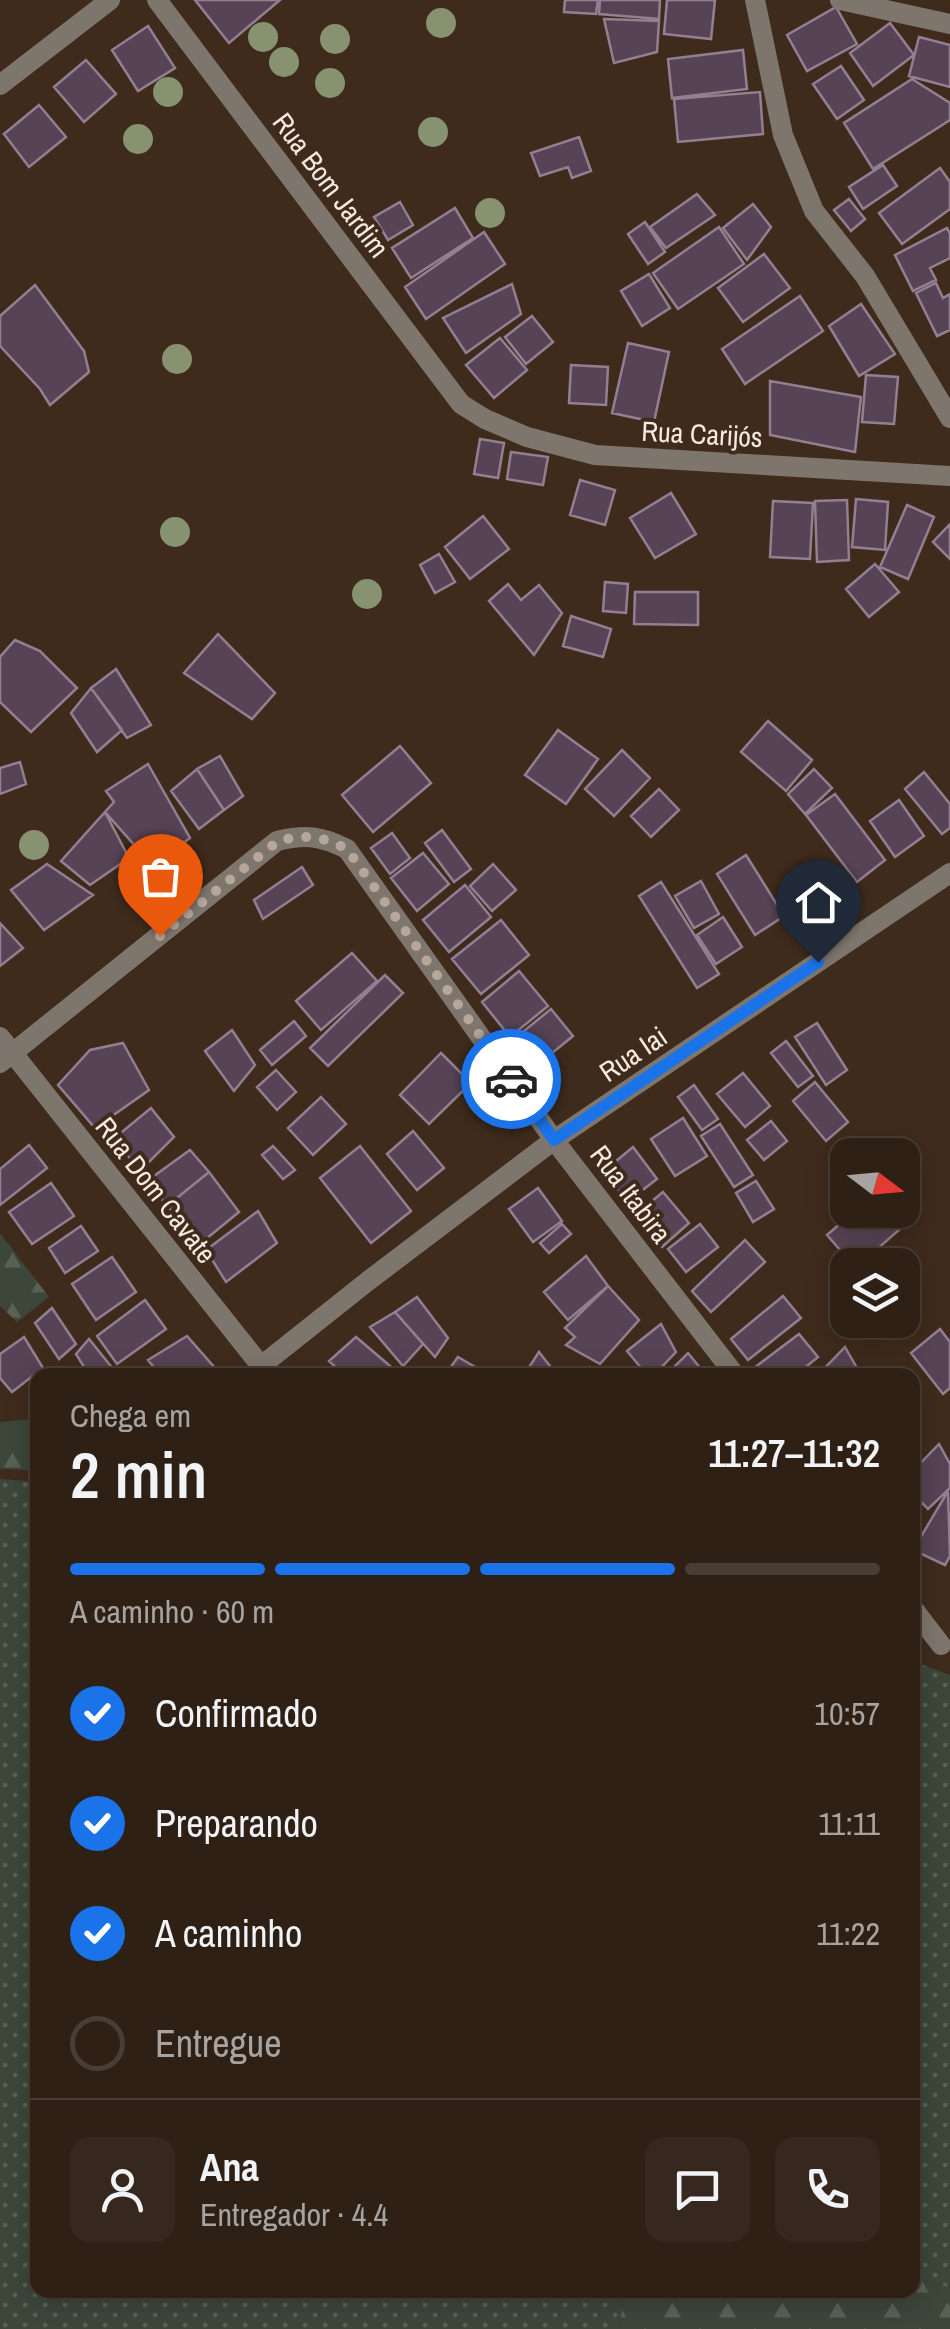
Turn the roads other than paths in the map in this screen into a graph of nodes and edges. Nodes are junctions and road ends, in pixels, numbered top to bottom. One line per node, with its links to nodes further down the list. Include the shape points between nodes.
1 (110, 0): 6 (street)
2 (158, 0): 7 (street, Rua Bom Jardim)
3 (755, 0): 8 (street, via 783,135 814,211 865,276)
4 (840, 0): 5 (street)
5 (950, 24)
6 (0, 85)
7 (461, 404): 9 (street, Rua Carijós, via 527,437 594,456)
8 (950, 418)
9 (950, 476)
10 (950, 872): 12 (street, Rua Iai)
11 (4, 1051): 12 (street, Rua Itabira, via 278,841 324,838 347,849); 13 (street, Rua Dom Cavate)
12 (554, 1140): 14 (street, Rua Iai, via 368,1280); 15 (street, Rua Itabira)
13 (264, 1368)
14 (269, 1368)
15 (730, 1368)
16 (920, 1616): 18 (street)
17 (920, 1637): 18 (street)
18 (946, 1646)

